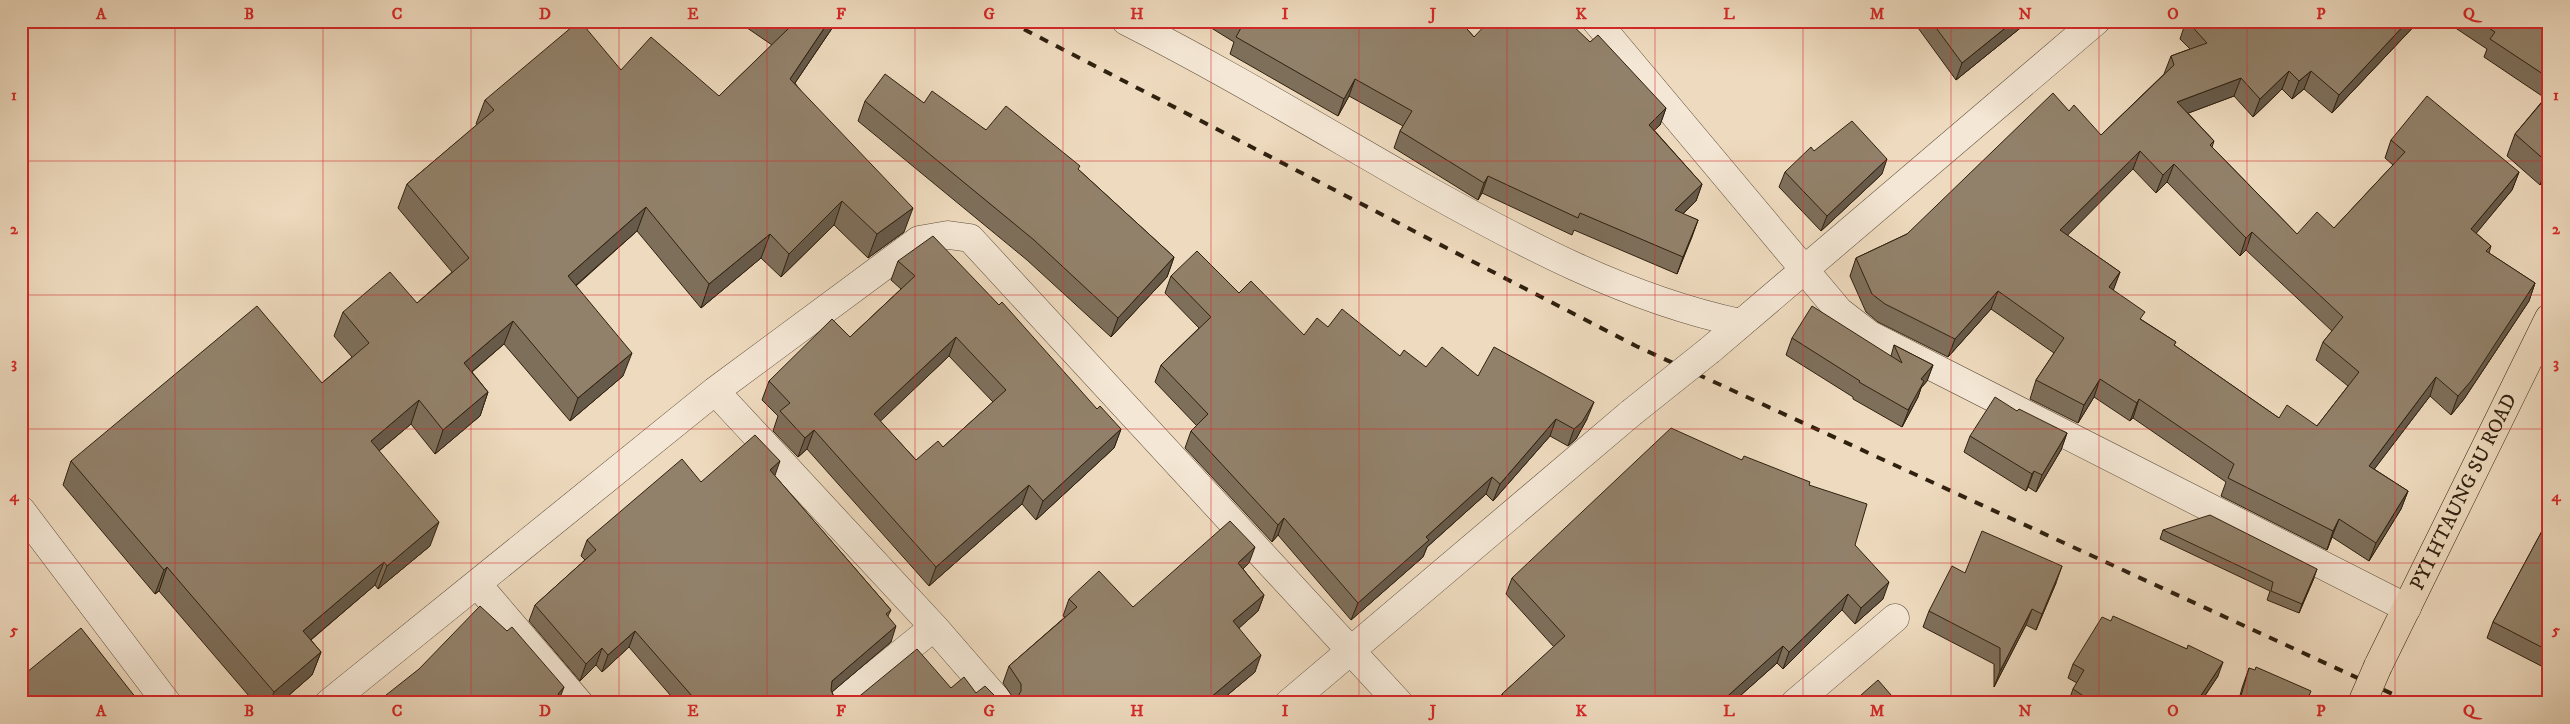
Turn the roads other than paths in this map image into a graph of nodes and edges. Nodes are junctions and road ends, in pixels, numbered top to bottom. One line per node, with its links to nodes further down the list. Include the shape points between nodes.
1 (1126, 21): 6 (street, via 1508,235 1609,281 1700,314)
2 (1596, 21): 4 (street)
3 (2096, 21): 4 (street)
4 (1803, 269): 6 (street); 10 (street, via 1839,311 1870,335)
5 (2549, 318): 10 (highway, PYI HTAUNG SU ROAD)
6 (1740, 323): 13 (street, bridge)
7 (716, 391): 9 (street); 12 (street); 13 (street, via 919,240 948,235 970,238)
8 (21, 510): 14 (street)
9 (478, 585): 15 (street); 16 (street)
10 (2407, 608): 22 (highway, PYI HTAUNG SU ROAD, bridge)
11 (1895, 618): 21 (street)
12 (934, 627): 17 (street); 18 (street)
13 (1349, 649): 19 (street); 20 (street)
14 (167, 703)
15 (329, 703)
16 (579, 703)
17 (840, 703)
18 (1000, 703)
19 (1289, 703)
20 (1399, 703)
21 (1795, 703)
22 (2362, 703)

